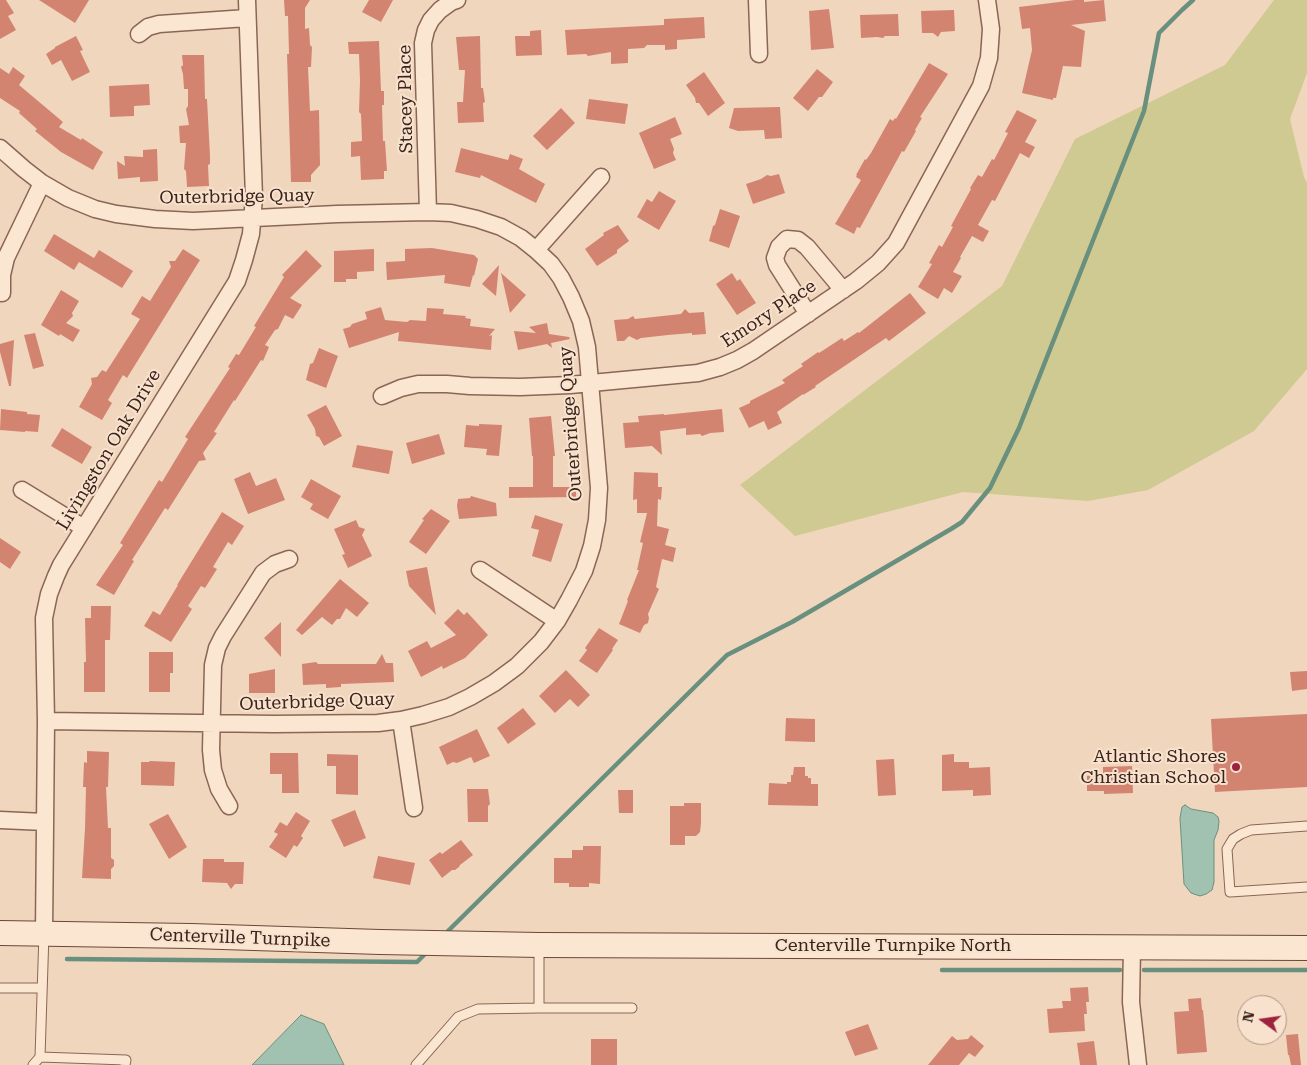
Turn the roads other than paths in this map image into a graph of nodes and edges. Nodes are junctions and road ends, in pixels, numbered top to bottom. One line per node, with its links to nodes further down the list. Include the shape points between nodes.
1 (246, 0): 5 (street, Livingston Oak Drive)
2 (457, 0): 11 (street, Stacey Place, via 431,20 423,43)
3 (757, 0): 7 (street)
4 (987, 0): 14 (street, Emory Place, via 991,29 989,58 981,86 896,242 878,264)
5 (247, 18): 6 (street, via 159,24); 12 (street, Livingston Oak Drive)
6 (138, 34)
7 (759, 54)
8 (0, 148): 10 (street, Outerbridge Quay)
9 (601, 177): 13 (street)
10 (42, 183): 12 (street, Outerbridge Quay, via 68,198 116,214 193,221); 15 (street, via 6,258)
11 (428, 212): 12 (street, Outerbridge Quay); 13 (street, Outerbridge Quay, via 451,213 501,227)
12 (253, 218): 20 (street, Livingston Oak Drive, via 237,280)
13 (536, 250): 17 (street, Outerbridge Quay, via 561,278 581,321)
14 (843, 290): 16 (street, Emory Place); 16 (street, via 807,247 798,240 787,239 775,258)
15 (2, 293)
16 (808, 314): 17 (street, Emory Place, via 753,351 720,367)
17 (590, 383): 18 (street, Emory Place, via 520,387 418,384); 23 (street, Outerbridge Quay, via 599,488 597,520 584,571)
18 (382, 396)
19 (22, 490): 20 (street)
20 (84, 528): 25 (street, Livingston Oak Drive, via 56,576 44,618)
21 (289, 559): 26 (street, via 263,573 217,648 213,665)
22 (480, 570): 23 (street)
23 (557, 621): 24 (street, Outerbridge Quay, via 516,666 494,683 449,707)
24 (401, 720): 26 (street, Outerbridge Quay, via 378,723); 28 (street)
25 (46, 721): 26 (street, Outerbridge Quay); 30 (street, Livingston Oak Drive)
26 (211, 724): 27 (street, via 213,770)
27 (229, 806)
28 (414, 808)
29 (0, 820): 30 (street)
30 (45, 822): 34 (street, Livingston Oak Drive)
31 (1307, 826): 32 (lane, via 1251,830 1233,839 1227,849 1230,892)
32 (1307, 887)
33 (0, 933): 34 (main road, Centerville Turnpike)
34 (44, 933): 35 (main road, Centerville Turnpike); 40 (lane)
35 (480, 944): 36 (main road, Centerville Turnpike North)
36 (540, 945): 37 (main road, Centerville Turnpike North); 41 (lane)
37 (1132, 948): 38 (main road, Centerville Turnpike North); 47 (street, via 1131,1002)
38 (1307, 948)
39 (0, 988): 40 (lane)
40 (42, 988): 43 (lane)
41 (539, 1008): 42 (lane); 46 (lane, via 478,1009 458,1017)
42 (632, 1008)
43 (40, 1057): 44 (lane); 45 (lane, via 126,1060)
44 (34, 1065)
45 (125, 1065)
46 (416, 1065)
47 (1138, 1065)

